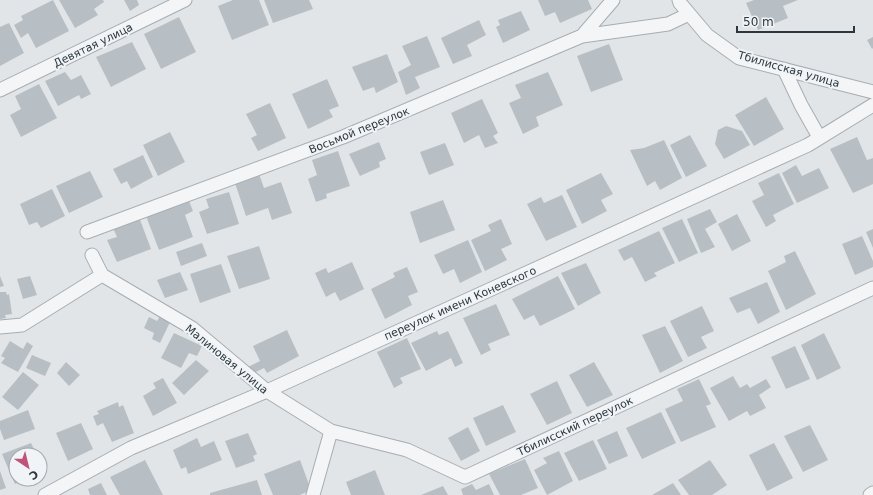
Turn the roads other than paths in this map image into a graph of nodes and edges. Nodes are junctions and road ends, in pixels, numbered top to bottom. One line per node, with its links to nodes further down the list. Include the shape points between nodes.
1 (185, 0): 7 (street, Девятая улица)
2 (613, 0): 5 (street, Восьмой переулок)
3 (680, 0): 4 (street, Тбилисская улица)
4 (689, 14): 5 (street, via 668,24); 6 (street, Тбилисская улица, via 707,35 739,58)
5 (582, 36): 11 (street, Восьмой переулок, via 343,137)
6 (784, 69): 8 (street, Тбилисская улица); 10 (street)
7 (0, 90)
8 (873, 92)
9 (873, 105): 10 (street, переулок имени Коневского)
10 (819, 137): 16 (street, переулок имени Коневского, via 808,145)
11 (87, 232)
12 (92, 255): 13 (street)
13 (102, 275): 15 (street, via 22,325); 16 (street, Малиновая улица, via 192,328)
14 (873, 288): 17 (street, Тбилисский переулок, via 465,477 407,450)
15 (0, 327)
16 (267, 392): 17 (street, Малиновая улица); 19 (street, переулок имени Коневского, via 131,448)
17 (331, 431): 20 (street)
18 (873, 493): 21 (street)
19 (45, 495)
20 (313, 495)
21 (870, 495)

